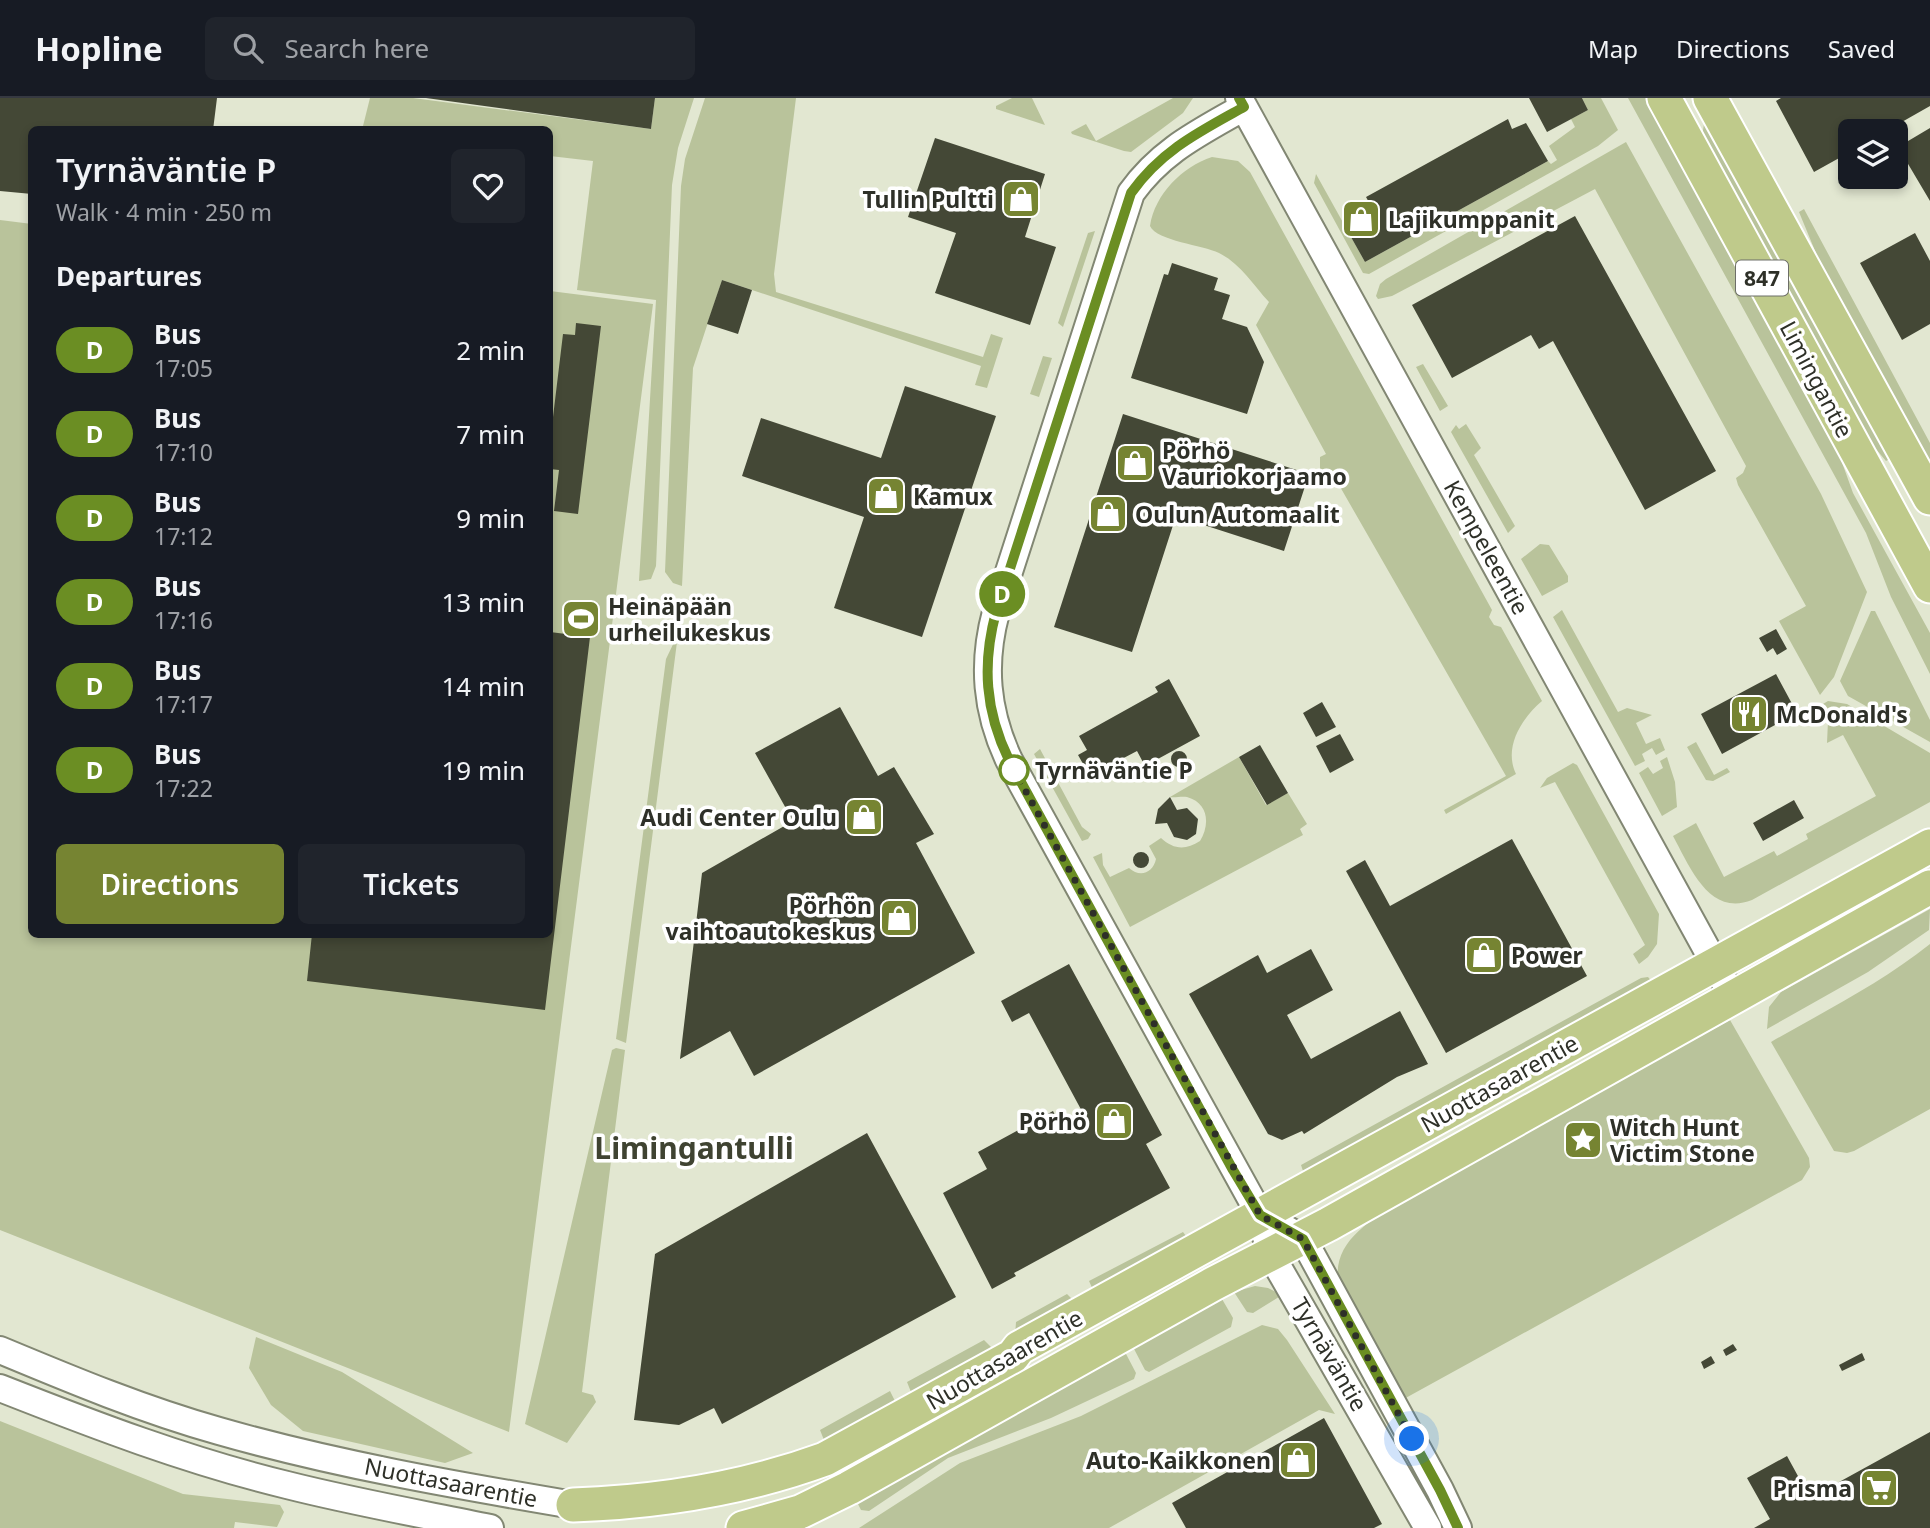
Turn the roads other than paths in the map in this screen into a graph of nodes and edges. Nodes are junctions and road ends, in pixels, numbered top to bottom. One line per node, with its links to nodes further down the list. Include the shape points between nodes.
1 (1704, 98): 4 (main road)
2 (1710, 98): 5 (main road, Limingantie)
3 (1242, 103): 9 (street, Kempeleentie); 11 (street, Tyrnäväntie, via 1172,149 1131,193 996,612 987,658 989,706 1009,760)
4 (1669, 106): 6 (main road, Limingantie / 847)
5 (1930, 498)
6 (1930, 586)
7 (1930, 846): 9 (main road, Nuottasaarentie)
8 (1930, 887): 10 (main road, Nuottasaarentie)
9 (1716, 964): 10 (street, Kempeleentie); 11 (main road, Nuottasaarentie)
10 (1734, 997): 12 (main road, Nuottasaarentie)
11 (1260, 1215): 12 (street); 13 (street, Tyrnäväntie); 16 (main road, Nuottasaarentie, via 825,1459 696,1495 632,1503)
12 (1303, 1239): 13 (main road, Nuottasaarentie); 20 (street, Tyrnäväntie)
13 (1271, 1255): 18 (main road, Nuottasaarentie, via 843,1492 800,1512); 19 (street, Tyrnäväntie)
14 (0, 1350): 16 (street, Nuottasaarentie, via 107,1395 219,1432 390,1471)
15 (0, 1388): 17 (street, Nuottasaarentie, via 127,1438 216,1465 286,1485)
16 (570, 1520)
17 (490, 1528)
18 (743, 1528)
19 (1428, 1528)
20 (1458, 1528)

